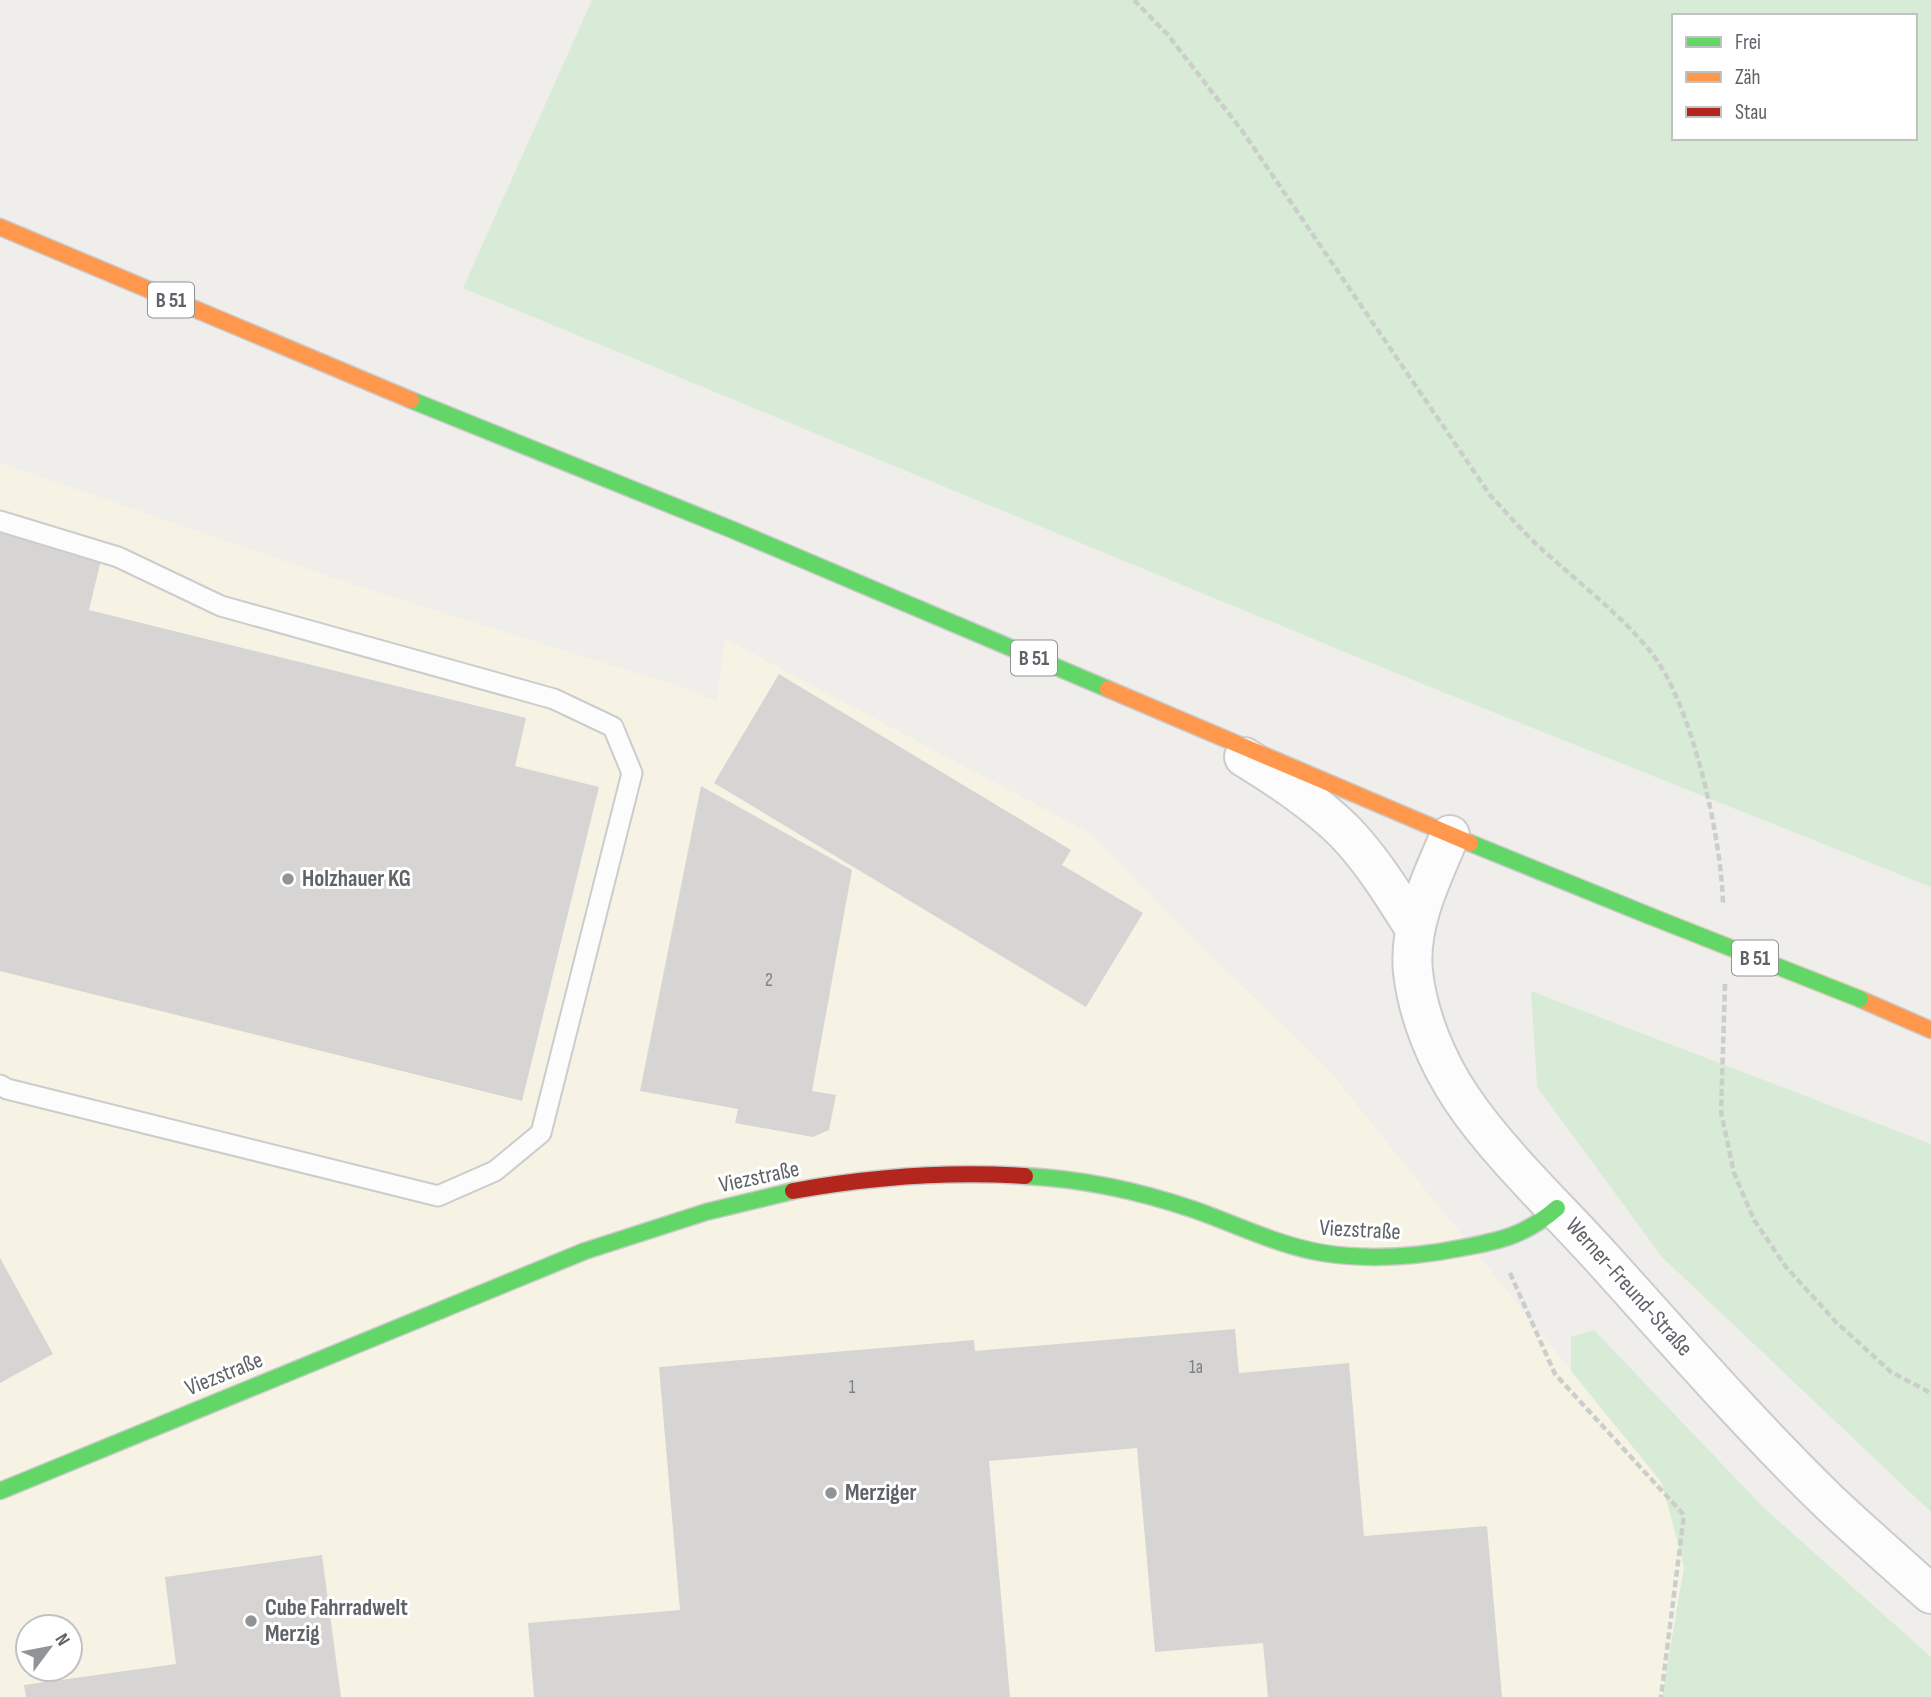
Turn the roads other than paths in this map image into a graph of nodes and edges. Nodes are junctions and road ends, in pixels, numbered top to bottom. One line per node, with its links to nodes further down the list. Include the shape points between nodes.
1 (0, 228): 3 (main road, B 51, via 708,519)
2 (0, 521): 7 (lane, via 118,557 221,607 554,699 613,727 632,773 541,1133 495,1171 438,1196)
3 (1188, 724): 4 (main road, B 51); 5 (street, via 1260,767 1345,832 1377,870)
4 (1450, 835): 5 (street, Werner-Freund-Straße); 6 (main road, B 51, bridge)
5 (1415, 929): 8 (street, Werner-Freund-Straße, via 1413,971 1423,1018 1439,1059 1462,1099)
6 (1931, 1030)
7 (0, 1085)
8 (1557, 1208): 9 (main road, Viezstraße, via 1536,1225 1495,1241 1385,1258 1326,1255 1275,1242 1182,1205 1099,1186 1016,1175 937,1174 855,1181 749,1201 586,1251); 10 (street, Werner-Freund-Straße, via 1828,1500)
9 (0, 1491)
10 (1931, 1594)

